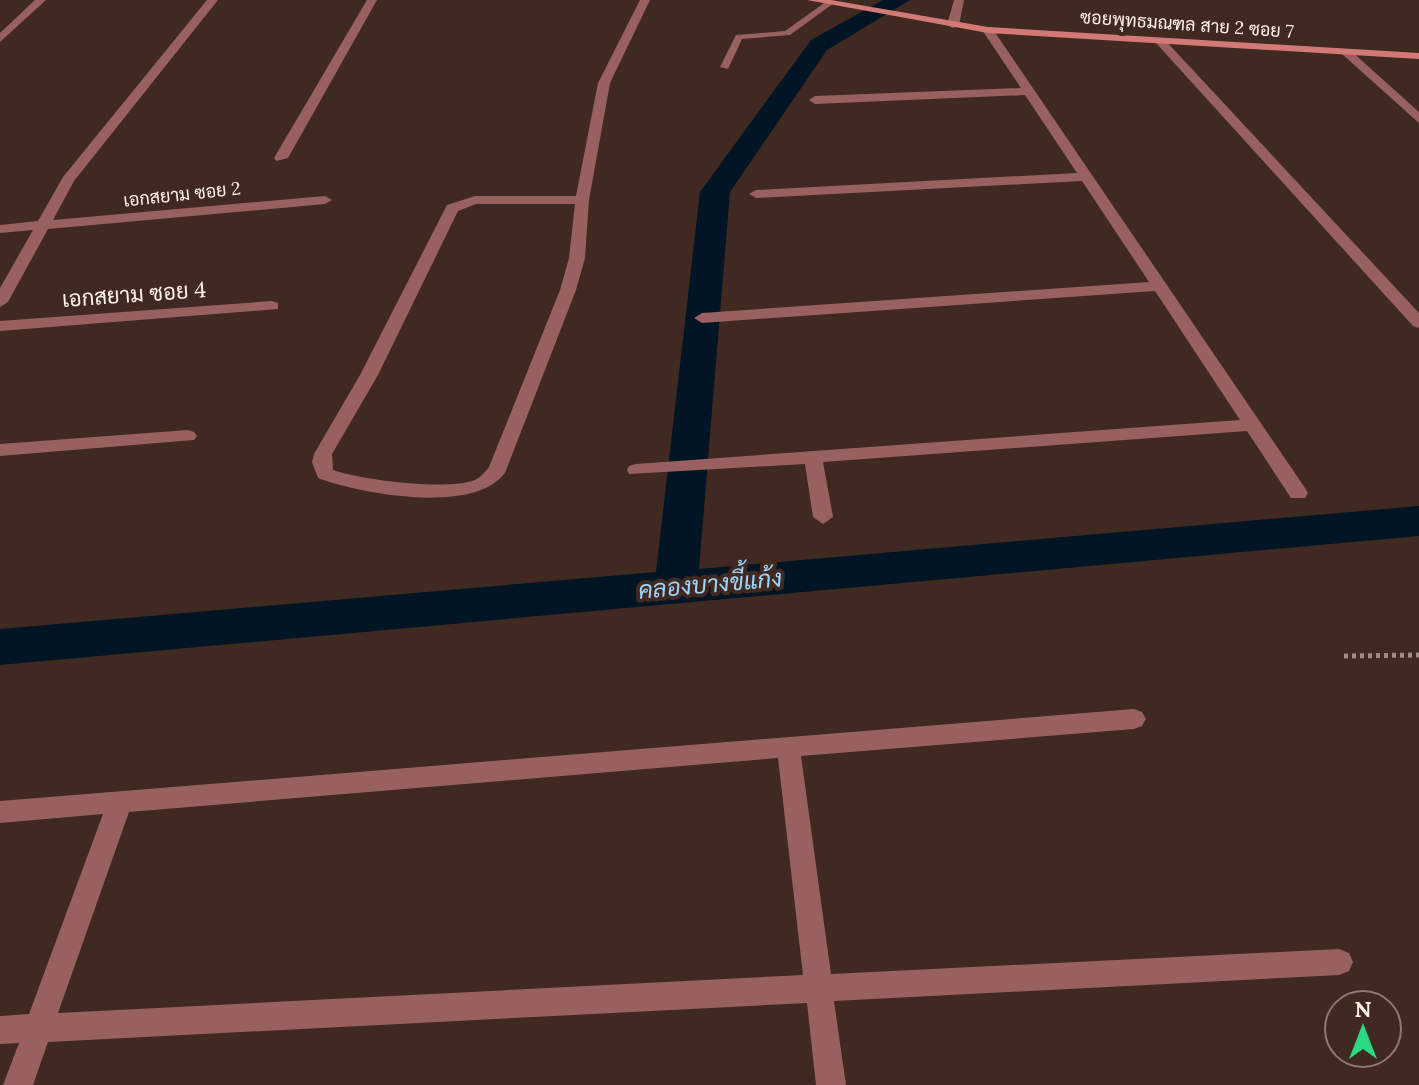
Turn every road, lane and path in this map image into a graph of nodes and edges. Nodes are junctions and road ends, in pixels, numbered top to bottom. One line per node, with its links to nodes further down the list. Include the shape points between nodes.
1 (41, 0): 10 (street)
2 (213, 0): 23 (street, via 68,180)
3 (372, 0): 18 (street)
4 (645, 0): 22 (street, via 604,83)
5 (812, 0): 7 (street, ซอยพุทธมณฑล สาย 2 ซอย 7)
6 (959, 0): 8 (street)
7 (830, 3): 8 (street, ซอยพุทธมณฑล สาย 2 ซอย 7); 14 (lane, via 787,33 739,37)
8 (953, 25): 9 (street, ซอยพุทธมณฑล สาย 2 ซอย 7)
9 (988, 30): 11 (street, ซอยพุทธมณฑล สาย 2 ซอย 7); 15 (street)
10 (0, 39)
11 (1160, 41): 12 (street, ซอยพุทธมณฑล สาย 2 ซอย 7); 29 (street)
12 (1346, 52): 13 (street, ซอยพุทธมณฑล สาย 2 ซอย 7); 17 (street)
13 (1419, 56)
14 (725, 67)
15 (1029, 91): 16 (street); 19 (street)
16 (815, 100)
17 (1419, 119)
18 (281, 158)
19 (1087, 177): 20 (street); 25 (street)
20 (756, 194)
21 (325, 200): 23 (street, เอกสยาม ซอย 2)
22 (582, 200): 22 (street, via 475,200 452,208 369,375 323,454 325,474 337,480 424,489 479,486 490,480 568,290)
23 (42, 226): 24 (street, เอกสยาม ซอย 2); 26 (street)
24 (0, 229)
25 (1161, 286): 28 (street); 31 (street)
26 (0, 302)
27 (272, 306): 30 (street, เอกสยาม ซอย 4)
28 (702, 318)
29 (1419, 323)
30 (0, 326)
31 (1252, 425): 34 (street); 36 (street)
32 (188, 436): 33 (street)
33 (0, 450)
34 (813, 457): 35 (street); 37 (street)
35 (636, 470)
36 (1298, 493)
37 (823, 517)
38 (1419, 655): 39 (path)
39 (1344, 656)
40 (1134, 719): 41 (street)
41 (788, 746): 42 (street); 45 (street)
42 (120, 802): 43 (street); 46 (street)
43 (0, 812)
44 (1339, 962): 45 (street)
45 (820, 986): 46 (street); 49 (street)
46 (39, 1028): 47 (street); 48 (street)
47 (0, 1030)
48 (18, 1085)
49 (831, 1085)

